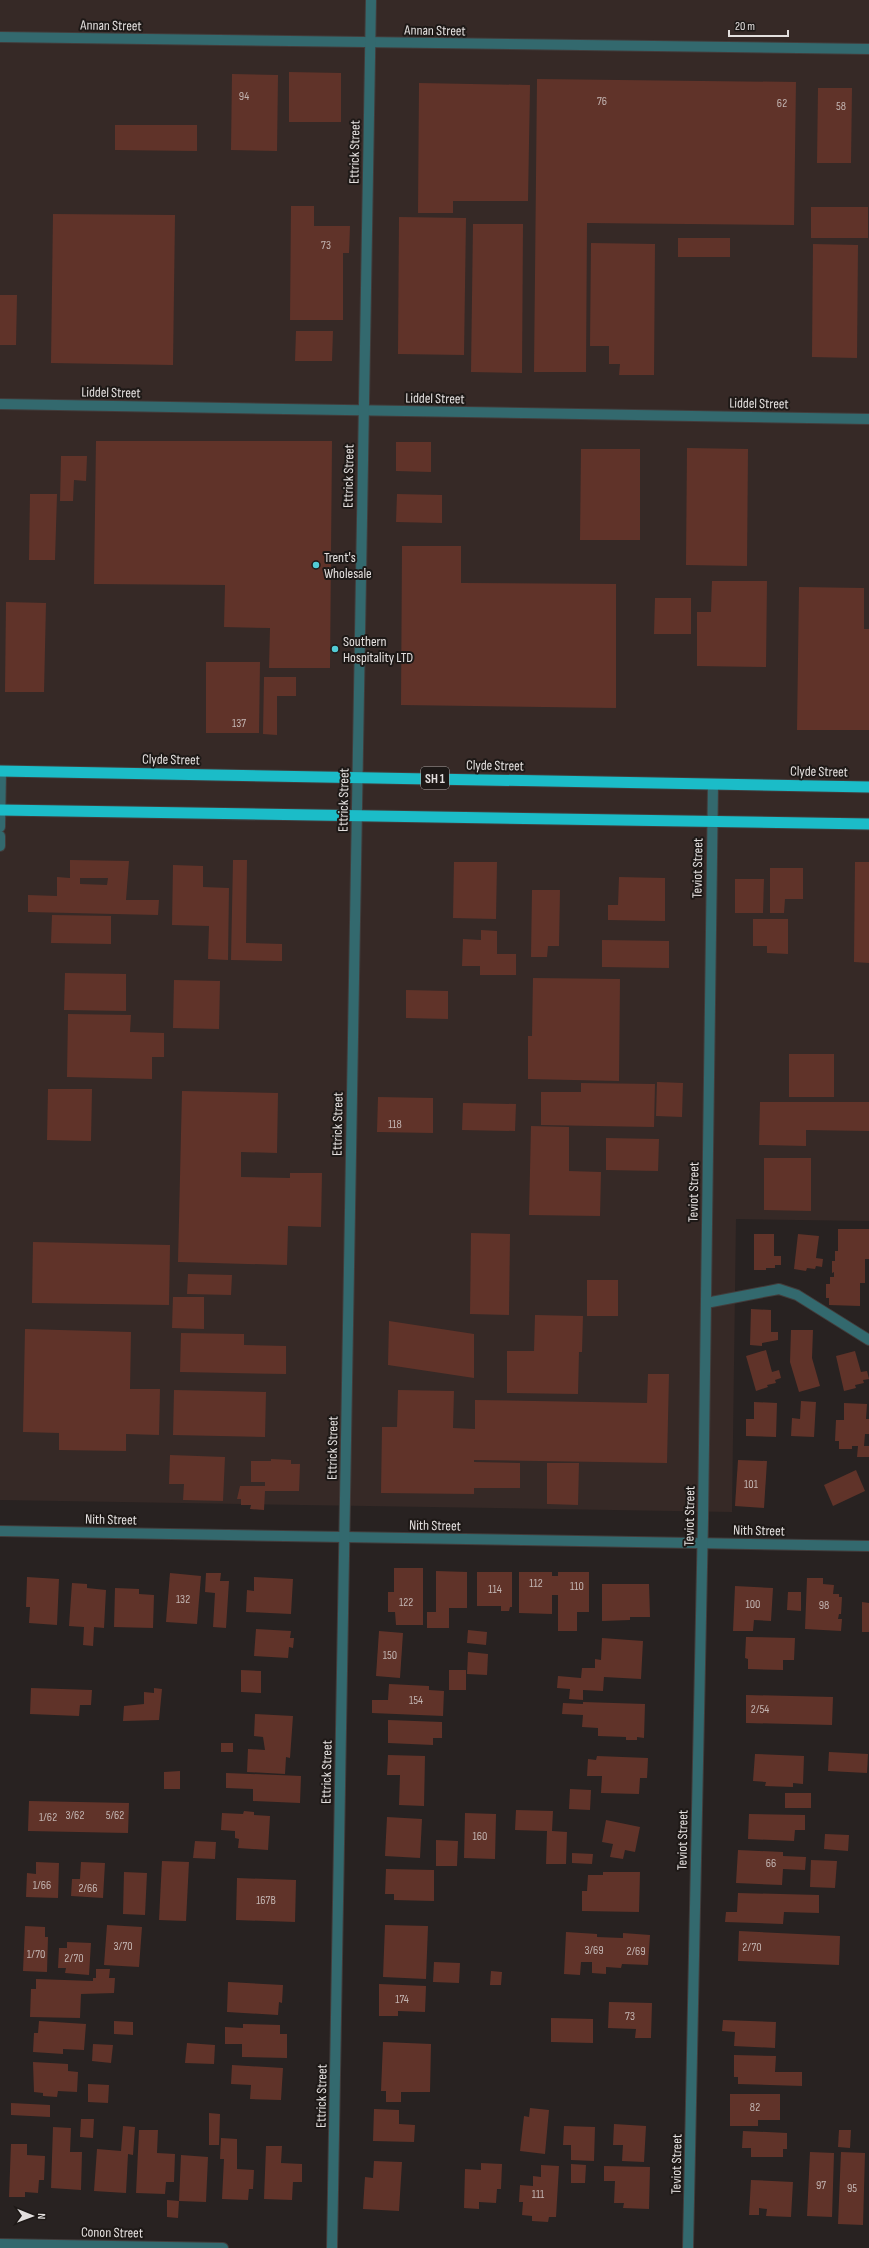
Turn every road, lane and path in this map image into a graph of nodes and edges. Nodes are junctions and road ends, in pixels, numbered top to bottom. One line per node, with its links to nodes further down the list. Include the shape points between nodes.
1 (370, 0): 3 (street, Ettrick Street)
2 (0, 37): 3 (street, Annan Street)
3 (370, 43): 4 (street, Annan Street); 6 (street, Ettrick Street)
4 (869, 50)
5 (0, 404): 6 (street, Liddel Street)
6 (363, 411): 7 (street, Liddel Street); 9 (street, Ettrick Street)
7 (869, 419)
8 (0, 771): 9 (highway, Clyde Street / SH 1); 12 (street)
9 (357, 777): 10 (highway, Clyde Street / SH 1); 13 (street, Ettrick Street)
10 (713, 784): 11 (highway, Clyde Street / SH 1); 14 (street, Teviot Street)
11 (869, 787)
12 (0, 810): 13 (highway); 16 (street)
13 (356, 816): 14 (highway); 22 (street, Ettrick Street)
14 (712, 822): 15 (highway); 19 (street, Teviot Street)
15 (869, 824)
16 (0, 827)
17 (0, 836): 18 (street)
18 (0, 846)
19 (706, 1303): 20 (street, via 779,1289 797,1295); 23 (street, Teviot Street)
20 (869, 1340)
21 (0, 1531): 22 (street, Nith Street)
22 (344, 1538): 23 (street, Nith Street); 27 (street, Ettrick Street)
23 (702, 1544): 24 (street, Nith Street); 28 (street, Teviot Street)
24 (869, 1546)
25 (0, 2244): 26 (street, Conon Street)
26 (223, 2248)
27 (332, 2248)
28 (688, 2248)

